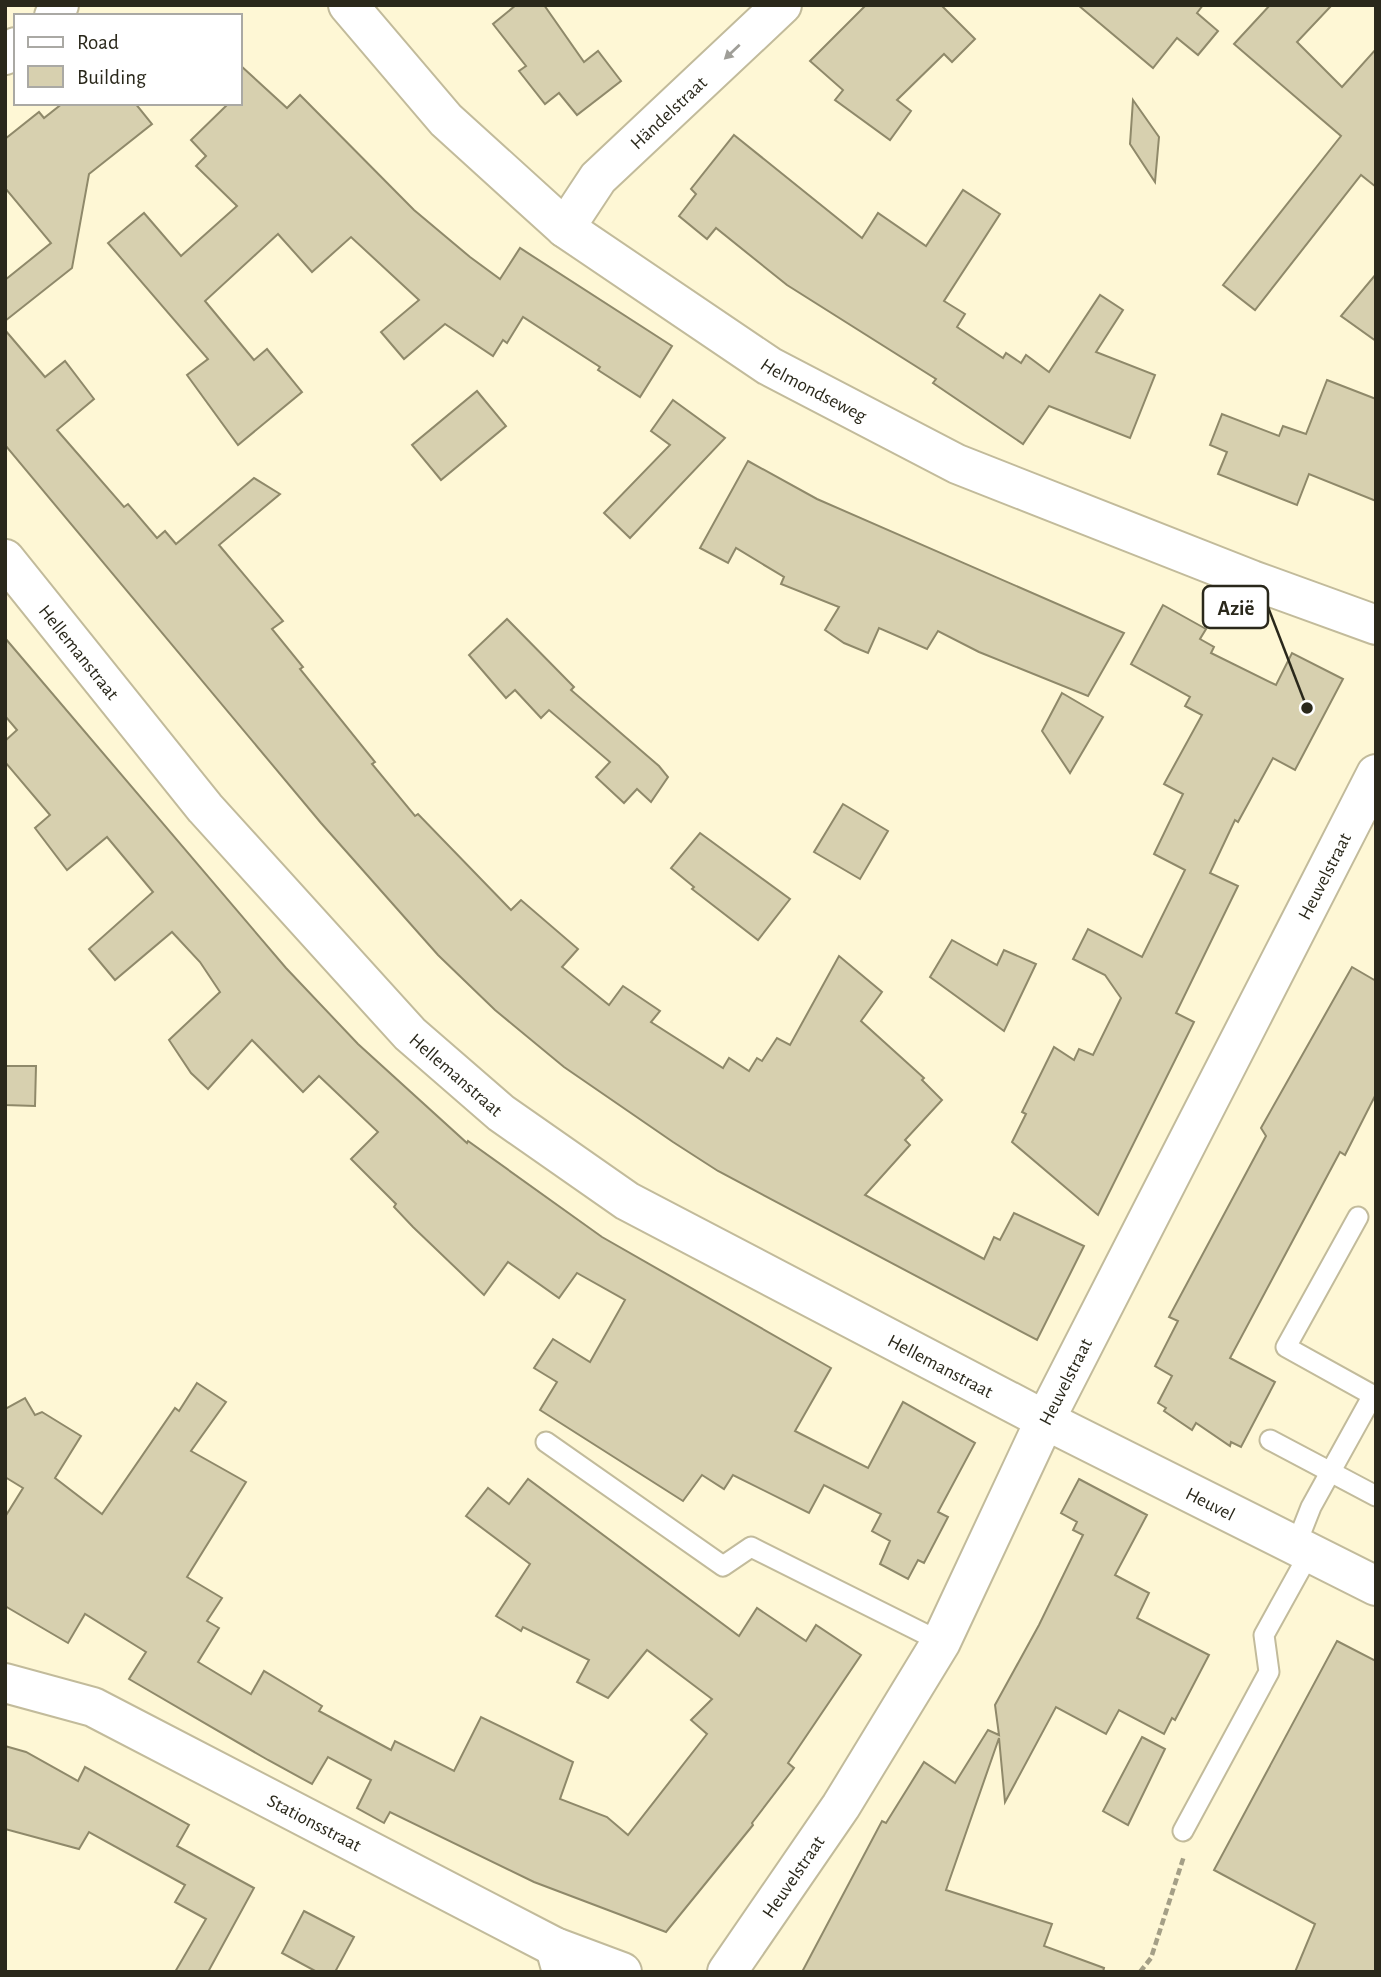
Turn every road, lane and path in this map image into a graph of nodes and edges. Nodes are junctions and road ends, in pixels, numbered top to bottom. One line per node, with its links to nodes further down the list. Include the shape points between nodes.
1 (348, 5): 3 (street, Helmondseweg, via 446,120)
2 (782, 5): 3 (street, Händelstraat, one-way to 3, via 598,178)
3 (565, 228): 5 (street, Helmondseweg, via 769,366 957,464)
4 (5, 559): 9 (street, Hellemanstraat, via 205,808 410,1034 500,1113 627,1201)
5 (1376, 625)
6 (1376, 774): 9 (street, Heuvelstraat)
7 (1358, 1217): 8 (lane, via 1286,1347)
8 (1374, 1396): 12 (lane)
9 (1045, 1420): 14 (street, Heuvel); 16 (street, Heuvelstraat)
10 (1270, 1440): 12 (lane)
11 (546, 1442): 16 (lane, via 723,1566 751,1547)
12 (1331, 1472): 13 (lane); 14 (lane)
13 (1376, 1496)
14 (1303, 1548): 15 (street, Heuvel); 18 (lane, via 1264,1635 1269,1672)
15 (1376, 1586)
16 (941, 1642): 21 (street, Heuvelstraat, via 841,1806)
17 (5, 1684): 19 (street, Stationsstraat, via 93,1707)
18 (1183, 1831): 22 (path, via 1184,1858 1151,1958)
19 (559, 1960): 20 (street, Stationsstraat)
20 (622, 1972)
21 (727, 1972)
22 (1140, 1972)

